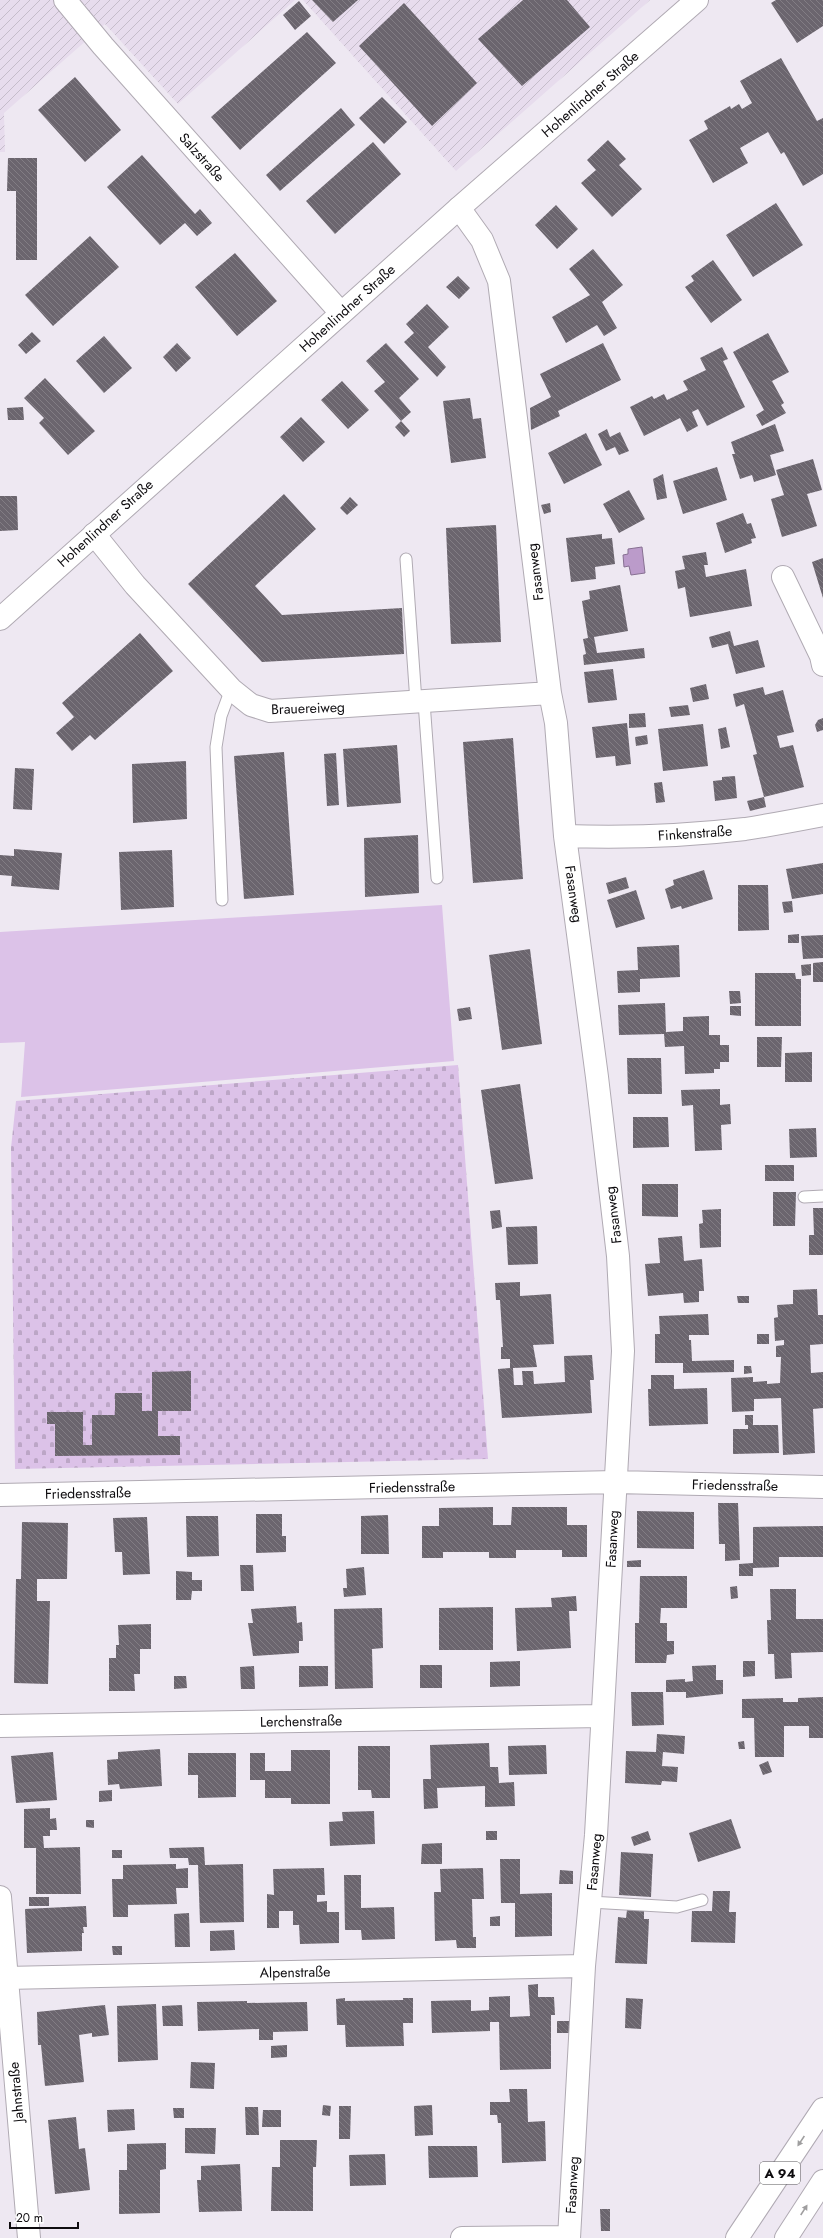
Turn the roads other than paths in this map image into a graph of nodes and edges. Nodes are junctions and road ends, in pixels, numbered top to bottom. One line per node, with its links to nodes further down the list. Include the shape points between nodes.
1 (65, 0): 4 (main road, Salzstraße)
2 (691, 2): 3 (main road, Hohenlindner Straße)
3 (459, 208): 4 (main road, Hohenlindner Straße); 11 (main road, Fasanweg, via 482,240 498,281)
4 (341, 313): 5 (main road, Hohenlindner Straße)
5 (94, 534): 8 (main road, Hohenlindner Straße); 10 (main road, Brauereiweg, via 135,585)
6 (406, 560): 12 (lane)
7 (783, 578): 9 (main road)
8 (0, 619)
9 (823, 665)
10 (231, 689): 12 (main road, Brauereiweg, via 251,705 270,711); 16 (lane, via 221,716 216,747)
11 (550, 693): 12 (main road, Brauereiweg); 14 (main road, Fasanweg, via 556,723)
12 (420, 702): 15 (lane)
13 (823, 815): 14 (main road, Finkenstraße, via 745,829 687,834 624,838)
14 (565, 836): 19 (main road, Fasanweg, via 618,1256 623,1351)
15 (437, 878)
16 (222, 900)
17 (823, 1196): 18 (lane)
18 (804, 1197)
19 (616, 1482): 20 (main road, Friedensstraße); 21 (main road, Friedensstraße); 22 (main road, Fasanweg)
20 (823, 1487)
21 (0, 1495)
22 (602, 1716): 23 (main road, Lerchenstraße); 26 (main road, Fasanweg)
23 (0, 1726)
24 (0, 1897): 28 (main road, Jahnstraße)
25 (702, 1900): 26 (lane, via 677,1907)
26 (590, 1902): 27 (main road, Fasanweg)
27 (584, 1966): 28 (main road, Alpenstraße); 31 (main road, Fasanweg)
28 (6, 1978): 32 (main road, Jahnstraße)
29 (823, 2109): 34 (main road, A 94, one-way to 34)
30 (823, 2181): 35 (main road, A 94, one-way to 30)
31 (569, 2237): 33 (main road)
32 (30, 2238)
33 (462, 2238)
34 (737, 2238)
35 (786, 2238)

